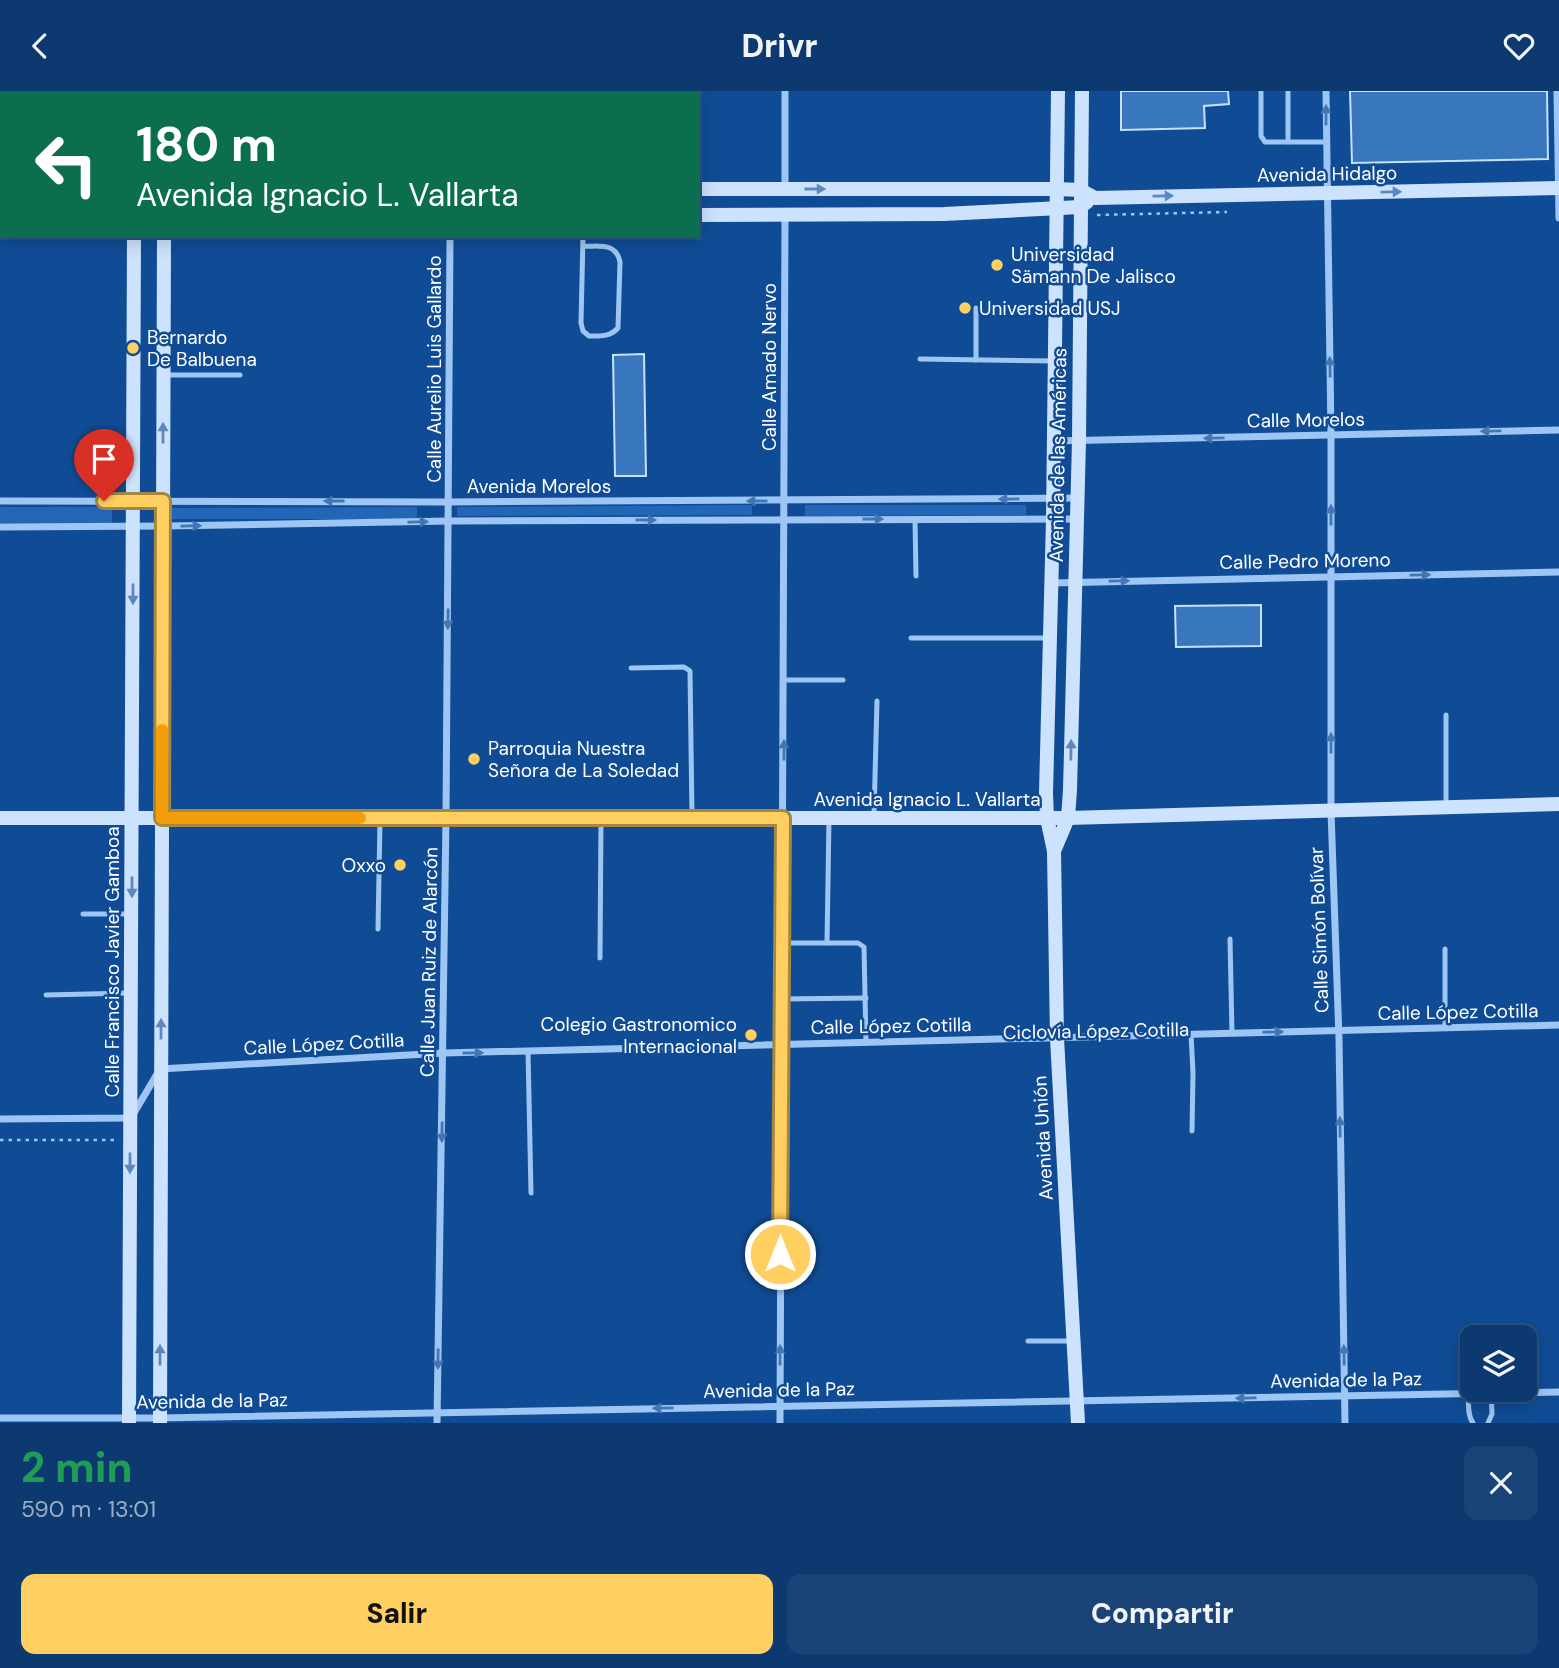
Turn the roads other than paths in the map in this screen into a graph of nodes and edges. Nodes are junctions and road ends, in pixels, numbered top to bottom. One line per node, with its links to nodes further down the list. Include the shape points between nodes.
1 (785, 91): 12 (street)
2 (1058, 91): 13 (main road, Avenida de las Américas)
3 (1082, 91): 14 (main road, Avenida de las Américas)
4 (1261, 91): 8 (lane, via 1263,139)
5 (1288, 91): 8 (lane)
6 (1326, 91): 9 (street, Calle Simón Bolívar, one-way to 6)
7 (1557, 91): 10 (street)
8 (1288, 142): 9 (lane)
9 (1326, 142): 15 (street, Calle Simón Bolívar)
10 (1559, 188): 15 (main road, Avenida Hidalgo, one-way to 10); 21 (street)
11 (700, 189): 12 (main road, Avenida Hidalgo)
12 (786, 189): 13 (main road, Avenida Hidalgo, one-way to 13)
13 (1057, 189): 14 (main road, Avenida Hidalgo); 18 (main road, Avenida de las Américas)
14 (1080, 190): 16 (main road, Avenida Hidalgo); 17 (main road, Avenida de las Américas)
15 (1326, 193): 16 (main road, Avenida Hidalgo, one-way to 15); 34 (street, Calle Simón Bolívar, one-way to 15)
16 (1095, 198): 17 (main road, Avenida Hidalgo)
17 (1080, 207): 18 (main road, Avenida Hidalgo); 36 (main road, Avenida de las Américas)
18 (1057, 208): 20 (main road, Avenida Hidalgo); 30 (main road, Avenida de las Américas)
19 (700, 215): 20 (main road, Avenida Hidalgo)
20 (786, 215): 42 (street, Calle Amado Nervo)
21 (1559, 218)
22 (134, 238): 40 (main road, Calle Francisco Javier Gamboa)
23 (164, 238): 31 (main road)
24 (450, 238): 43 (street, Calle Aurelio Luis Gallardo)
25 (583, 238): 26 (lane)
26 (583, 246): 26 (lane, via 583,331 589,336 614,333 618,328 619,256 609,247)
27 (976, 308): 29 (lane)
28 (920, 359): 29 (lane)
29 (976, 360): 30 (lane)
30 (1055, 361): 35 (main road, Avenida de las Américas)
31 (163, 375): 32 (lane); 41 (main road, one-way to 31)
32 (240, 375)
33 (1559, 430): 34 (street, Calle Morelos, one-way to 34)
34 (1331, 435): 36 (street, Calle Morelos, one-way to 36); 54 (street, Calle Simón Bolívar, one-way to 34)
35 (1053, 441): 36 (street, Calle Morelos); 37 (main road, Avenida de las Américas)
36 (1079, 441): 38 (main road, Avenida de las Américas)
37 (1053, 498): 38 (street, Avenida Morelos); 42 (street, Avenida Morelos, one-way to 42); 45 (main road, Avenida de las Américas)
38 (1077, 498): 46 (main road, Avenida de las Américas)
39 (0, 501): 40 (street, Avenida Morelos)
40 (134, 501): 41 (street, Avenida Morelos); 49 (main road, Calle Francisco Javier Gamboa)
41 (163, 501): 43 (street, Avenida Morelos, one-way to 41); 50 (main road)
42 (785, 501): 43 (street, Avenida Morelos, one-way to 43); 47 (street, Calle Amado Nervo)
43 (449, 502): 48 (street, Calle Juan Ruiz de Alarcón)
44 (915, 519): 45 (street, Avenida Morelos); 47 (street, Avenida Morelos, one-way to 44); 53 (lane)
45 (1053, 519): 46 (street, Avenida Morelos); 56 (main road, Avenida de las Américas)
46 (1077, 519): 55 (main road, Avenida de las Américas)
47 (785, 520): 48 (street, Avenida Morelos, one-way to 47); 60 (street, Calle Amado Nervo)
48 (449, 521): 50 (street, Avenida Morelos, one-way to 48); 71 (street, Calle Juan Ruiz de Alarcón, one-way to 71)
49 (134, 526): 50 (street, Avenida Morelos); 51 (street, Avenida Morelos); 68 (main road, Calle Francisco Javier Gamboa, one-way to 68)
50 (163, 526): 69 (main road)
51 (0, 527)
52 (1559, 572): 54 (street, Calle Pedro Moreno, one-way to 52)
53 (916, 576)
54 (1331, 577): 55 (street, Calle Pedro Moreno, one-way to 54); 66 (street, Calle Simón Bolívar, one-way to 54)
55 (1075, 582): 56 (street, Calle Pedro Moreno); 78 (main road, Avenida de las Américas, one-way to 55)
56 (1051, 583): 58 (main road, Avenida de las Américas)
57 (911, 638): 58 (lane)
58 (1050, 638): 77 (main road, Avenida de las Américas)
59 (631, 668): 73 (lane, via 684,667 690,671)
60 (784, 680): 61 (lane); 74 (street, Calle Amado Nervo, one-way to 60)
61 (843, 680)
62 (877, 701): 76 (lane)
63 (1446, 715): 65 (lane)
64 (1559, 804): 65 (main road, Avenida Ignacio L. Vallarta)
65 (1447, 808): 66 (main road, Avenida Ignacio L. Vallarta)
66 (1331, 811): 78 (main road, Avenida Ignacio L. Vallarta); 94 (street, Calle Simón Bolívar)
67 (0, 818): 68 (main road, Avenida Ignacio L. Vallarta)
68 (132, 818): 69 (main road, Avenida Ignacio L. Vallarta); 81 (main road, Calle Francisco Javier Gamboa, one-way to 81)
69 (162, 818): 70 (main road, Avenida Ignacio L. Vallarta); 102 (main road, one-way to 69)
70 (380, 818): 71 (main road, Avenida Ignacio L. Vallarta); 82 (lane)
71 (446, 818): 72 (main road, Avenida Ignacio L. Vallarta); 101 (street, Calle Juan Ruiz de Alarcón)
72 (601, 818): 73 (main road, Avenida Ignacio L. Vallarta); 87 (lane)
73 (692, 818): 74 (main road, Avenida Ignacio L. Vallarta)
74 (783, 818): 75 (main road, Avenida Ignacio L. Vallarta); 84 (street, Calle Amado Nervo)
75 (829, 818): 76 (main road, Avenida Ignacio L. Vallarta); 85 (lane)
76 (873, 818): 77 (main road, Avenida Ignacio L. Vallarta)
77 (1047, 818): 78 (main road, Avenida Ignacio L. Vallarta); 79 (main road, Avenida Unión)
78 (1068, 818): 79 (main road, Avenida Unión)
79 (1054, 851): 97 (main road, Avenida Unión)
80 (83, 914): 81 (lane)
81 (131, 914): 88 (main road, Calle Francisco Javier Gamboa)
82 (378, 929)
83 (1230, 939): 95 (lane)
84 (782, 943): 85 (lane); 91 (street, Calle Amado Nervo)
85 (827, 943): 90 (lane, via 864,947)
86 (1445, 949): 93 (lane)
87 (600, 958)
88 (131, 993): 89 (lane); 103 (main road, Calle Francisco Javier Gamboa)
89 (46, 995)
90 (866, 998): 91 (lane); 98 (lane)
91 (782, 999): 99 (street, Calle Amado Nervo)
92 (1559, 1025): 93 (street, Calle López Cotilla)
93 (1445, 1028): 94 (street, Calle López Cotilla)
94 (1339, 1031): 95 (street, Calle López Cotilla, one-way to 94); 112 (street, Calle Simón Bolívar, one-way to 94)
95 (1232, 1033): 96 (street, Calle López Cotilla)
96 (1191, 1034): 97 (street, Calle López Cotilla); 105 (lane)
97 (1057, 1038): 98 (street, Calle López Cotilla); 108 (main road, Avenida Unión)
98 (866, 1043): 99 (street, Calle López Cotilla)
99 (782, 1045): 100 (street, Calle López Cotilla); 116 (street, Calle Amado Nervo, one-way to 99)
100 (528, 1051): 101 (street, Calle López Cotilla, one-way to 100); 106 (lane)
101 (444, 1053): 102 (street, Calle López Cotilla); 117 (street, Calle Juan Ruiz de Alarcón, one-way to 117)
102 (160, 1069): 103 (street); 120 (main road, one-way to 102)
103 (131, 1118): 104 (street); 119 (main road, Calle Francisco Javier Gamboa, one-way to 119)
104 (0, 1119)
105 (1192, 1131)
106 (531, 1193)
107 (1028, 1341): 108 (lane)
108 (1073, 1341): 113 (main road, Avenida Unión)
109 (1537, 1392): 110 (street, Avenida de la Paz)
110 (1559, 1392)
111 (1460, 1394): 112 (street, Avenida de la Paz)
112 (1344, 1396): 113 (street, Avenida de la Paz, one-way to 113); 124 (street, Calle Simón Bolívar)
113 (1076, 1401): 116 (street, Avenida de la Paz); 123 (main road, Avenida Unión)
114 (1468, 1402): 125 (lane)
115 (1491, 1402): 126 (lane)
116 (780, 1406): 117 (street, Avenida de la Paz, one-way to 117); 122 (street, Calle Amado Nervo)
117 (437, 1413): 120 (street, Avenida de la Paz); 121 (street, Calle Juan Ruiz de Alarcón)
118 (0, 1418): 119 (street, Avenida de la Paz)
119 (129, 1421): 120 (street, Avenida de la Paz)
120 (160, 1421)
121 (437, 1423)
122 (780, 1423)
123 (1078, 1423)
124 (1345, 1423)
125 (1473, 1423)
126 (1488, 1423)

